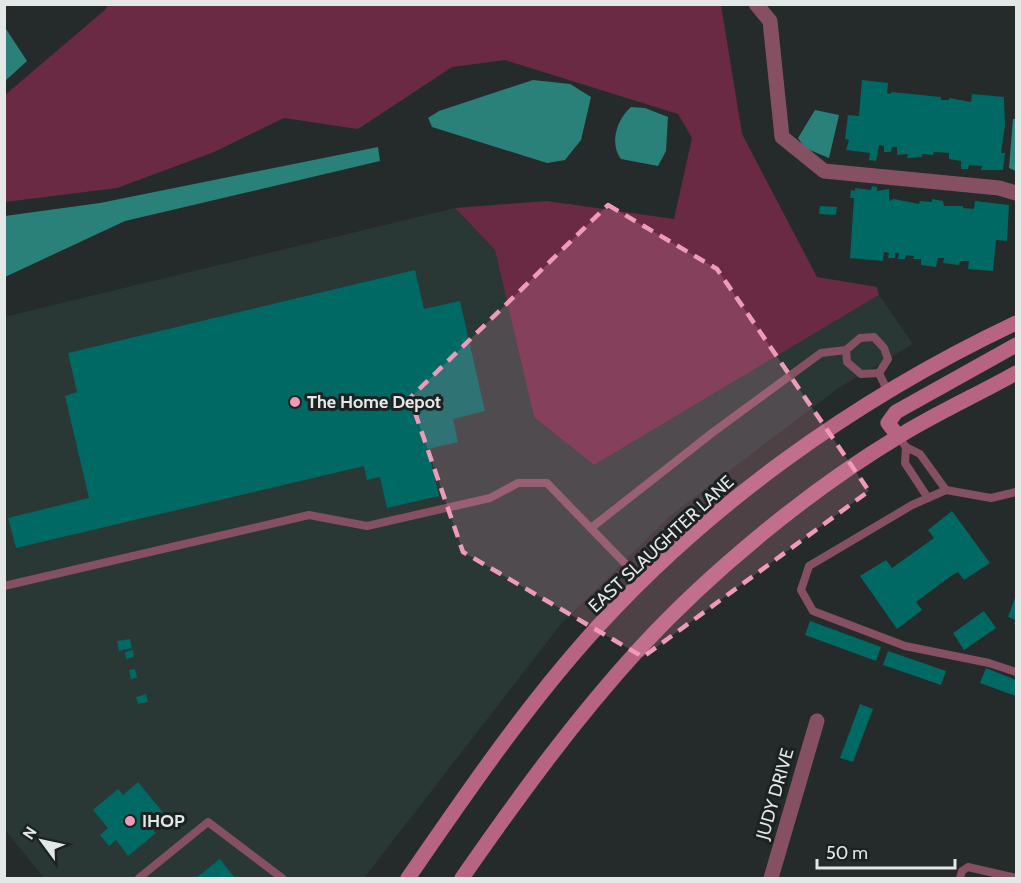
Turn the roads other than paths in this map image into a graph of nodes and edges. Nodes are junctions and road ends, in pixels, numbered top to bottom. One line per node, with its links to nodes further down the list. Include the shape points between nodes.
1 (756, 4): 2 (street, via 770,21 782,137 824,171)
2 (1017, 193)
3 (1017, 323): 8 (main road, EAST SLAUGHTER LANE)
4 (1017, 345): 9 (main road, via 896,412 888,423)
5 (846, 350): 6 (lane, via 847,362 861,374); 6 (lane, via 860,338 874,337 888,359); 13 (lane, via 821,353)
6 (879, 373): 8 (lane)
7 (1017, 373): 9 (main road)
8 (888, 392): 14 (main road, EAST SLAUGHTER LANE, via 767,475)
9 (902, 442): 10 (lane, via 920,454); 12 (lane, via 905,463); 22 (main road, via 764,534 642,646 537,771)
10 (946, 490): 11 (lane, via 991,498); 12 (lane)
11 (1017, 492)
12 (928, 498): 16 (lane, via 809,566 801,590 813,611 905,646)
13 (591, 528): 14 (lane); 15 (lane, via 547,483 518,483 490,498 367,526 309,515)
14 (643, 582): 21 (main road, EAST SLAUGHTER LANE, via 555,676 468,790)
15 (4, 586)
16 (1017, 672)
17 (817, 721): 23 (street, JUDY DRIVE)
18 (1017, 878): 24 (lane, via 968,867)
19 (140, 879): 20 (lane, via 208,822)
20 (282, 879)
21 (408, 879)
22 (462, 879)
23 (771, 879)
24 (960, 879)

